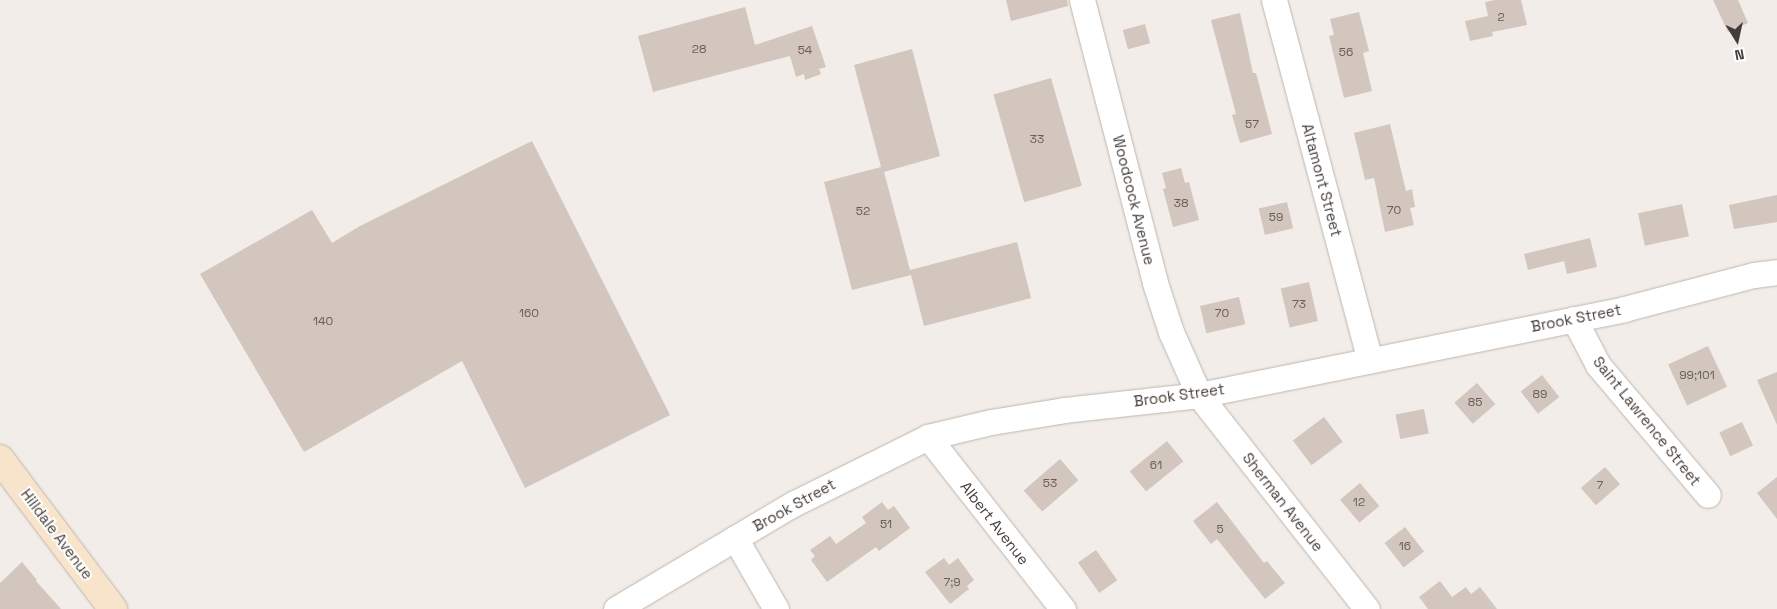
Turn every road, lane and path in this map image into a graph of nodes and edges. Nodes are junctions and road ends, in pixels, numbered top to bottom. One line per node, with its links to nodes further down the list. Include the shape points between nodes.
1 (1082, 0): 6 (street, Woodcock Avenue, via 1155,283 1171,332)
2 (1274, 0): 5 (street, Altamont Street)
3 (1777, 272): 4 (street, Brook Street)
4 (1574, 319): 5 (street, Brook Street); 9 (street, Saint Lawrence Street, via 1598,365)
5 (1370, 360): 6 (street, Brook Street)
6 (1198, 395): 7 (street, Brook Street, via 1064,410); 15 (street, Sherman Avenue)
7 (928, 437): 10 (street, Brook Street, via 793,504); 14 (street, Albert Avenue)
8 (0, 459): 11 (main road, Hilldale Avenue)
9 (1708, 495)
10 (735, 538): 12 (street, Brook Street); 13 (street)
11 (113, 609)
12 (616, 609)
13 (776, 609)
14 (1062, 609)
15 (1367, 609)

